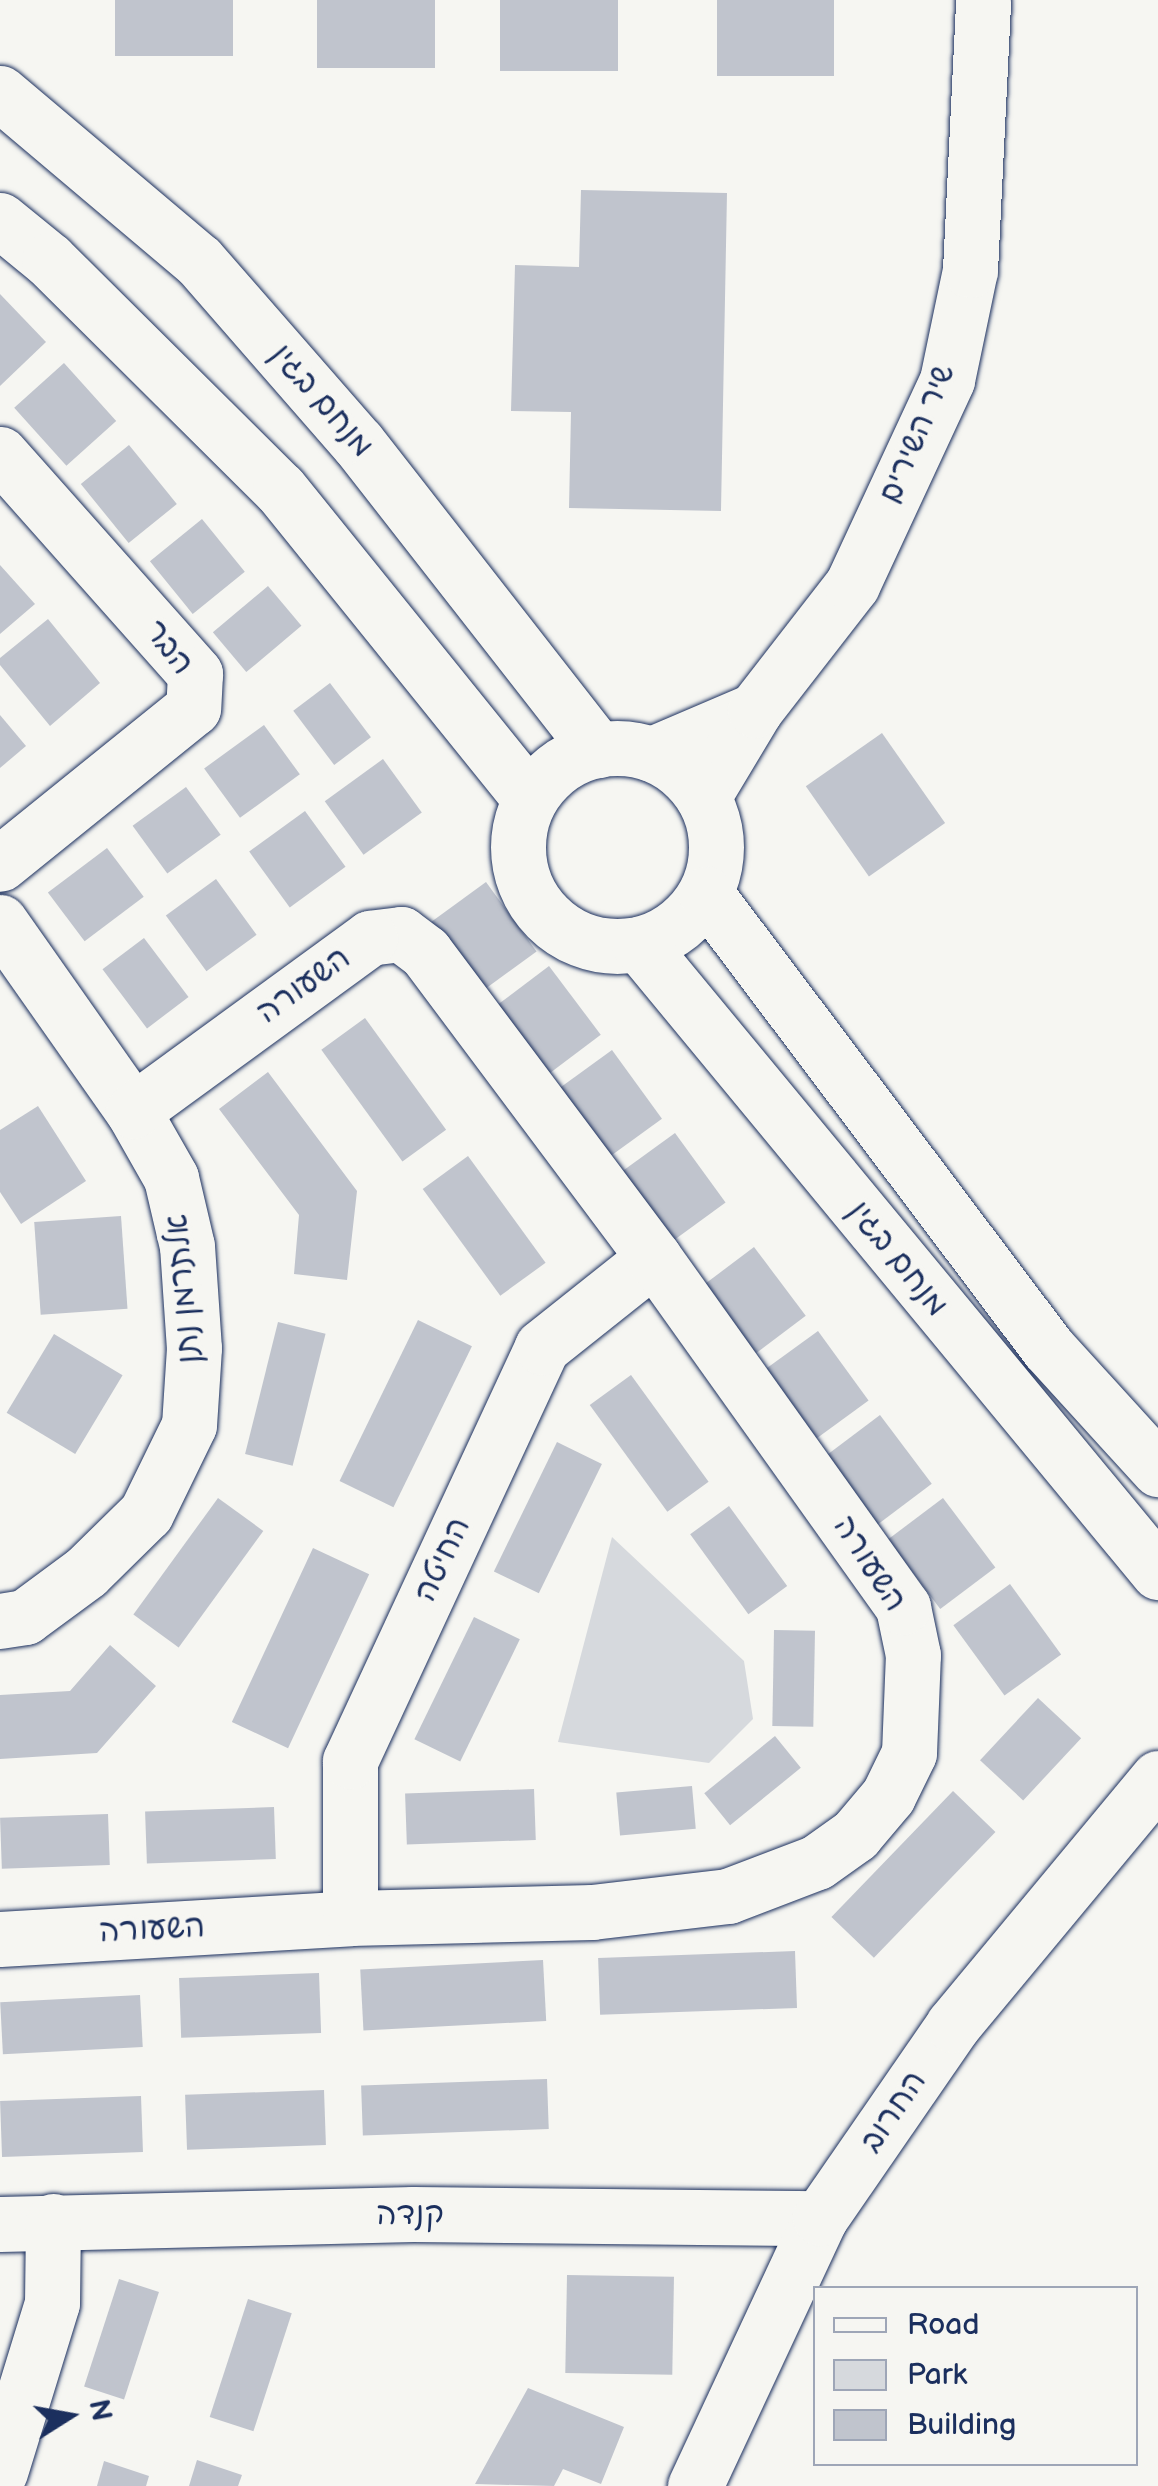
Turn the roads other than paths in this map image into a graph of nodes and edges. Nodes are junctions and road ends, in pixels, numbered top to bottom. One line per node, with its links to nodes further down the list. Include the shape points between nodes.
1 (983, 0): 5 (street, שיר השירים, via 970,270 947,380 852,584)
2 (0, 93): 6 (street, מנחם בגין, via 199,261 358,442)
3 (0, 220): 9 (street, via 50,260 280,489)
4 (0, 454): 10 (street, הבר, via 195,674 192,708)
5 (755, 710): 7 (street, שיר השירים); 8 (street, שיר השירים)
6 (598, 750): 7 (street); 9 (street, via 559,765)
7 (652, 754): 8 (street, via 681,771)
8 (703, 796): 11 (street, via 715,828 716,862)
9 (530, 799): 13 (street, via 517,849 522,881 538,910 591,945)
10 (0, 864)
11 (706, 894): 13 (street, via 685,920); 16 (street, מנחם בגין, via 1048,1348)
12 (0, 922): 14 (street, אלתרמן נתן)
13 (639, 944): 17 (street, מנחם בגין)
14 (132, 1111): 15 (street, השעורה, via 370,938 402,934 426,952); 18 (street, אלתרמן נתן, via 171,1178 187,1246 194,1348 189,1425 146,1513 86,1572 25,1617)
15 (654, 1258): 22 (street, החיטה, via 542,1347 358,1743 350,1761); 22 (street, השעורה, via 904,1607 914,1655 909,1753 888,1796 855,1836 817,1862 728,1896 592,1912)
16 (1146, 1450)
17 (1158, 1572)
18 (0, 1622)
19 (1158, 1778): 21 (street, החרוב)
20 (1158, 1840): 21 (street)
21 (1056, 1901): 24 (street, החרוב, via 953,2025)
22 (350, 1918): 23 (street, השעורה)
23 (0, 1939)
24 (820, 2218): 25 (street, קנדה, via 413,2214); 27 (street, החרוב)
25 (26, 2223): 26 (street, via 52,2303)
26 (0, 2472)
27 (695, 2486)

